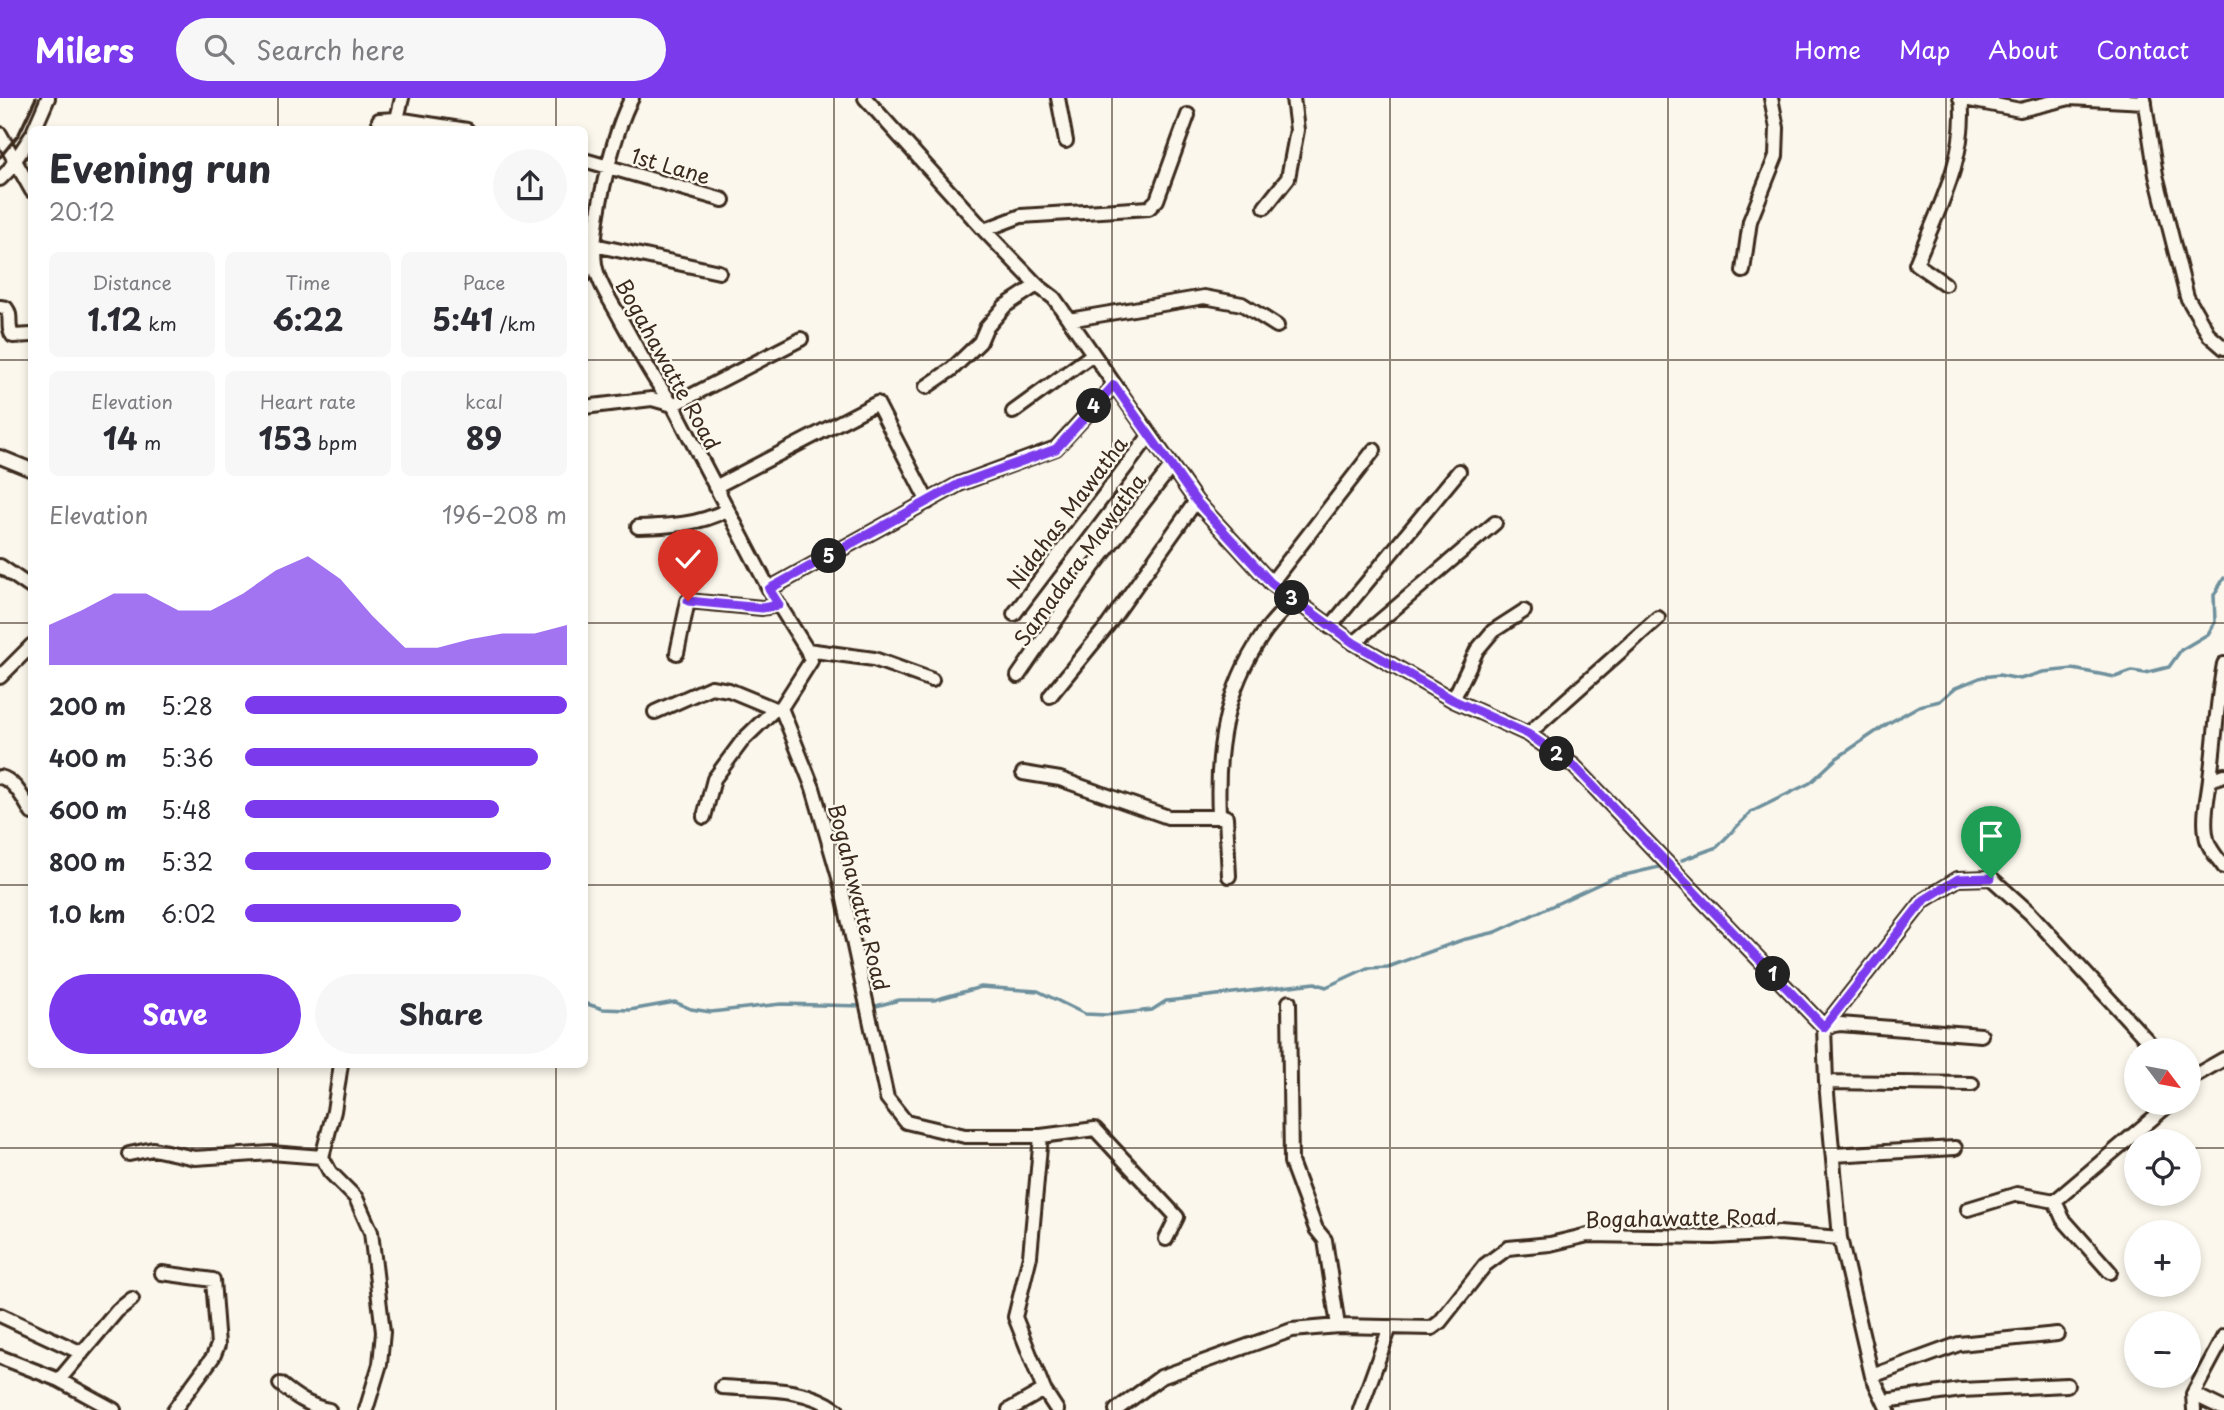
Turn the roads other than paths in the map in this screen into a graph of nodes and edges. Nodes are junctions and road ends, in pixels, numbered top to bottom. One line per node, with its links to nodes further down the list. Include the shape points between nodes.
1 (48, 98): 13 (street)
2 (402, 98): 11 (street)
3 (632, 98): 20 (street, Bogahawatte Road)
4 (866, 98): 25 (street)
5 (1058, 98): 17 (street)
6 (1293, 98): 24 (street, via 1297,130 1288,178)
7 (1771, 98): 28 (street, via 1776,156 1750,221)
8 (1961, 98): 9 (street, via 2020,110 2070,98); 30 (street, via 1964,119 1956,163 1916,264)
9 (2144, 100): 37 (street, via 2156,175 2187,297 2209,335)
10 (1188, 115): 25 (street, via 1157,200 1149,208 1021,216)
11 (397, 119): 12 (street); 14 (street)
12 (379, 120)
13 (36, 126)
14 (442, 126)
15 (0, 134): 18 (street)
16 (28, 141): 18 (street)
17 (1066, 141)
18 (15, 161): 21 (street); 22 (street)
19 (588, 161): 20 (street, 1st Lane)
20 (608, 167): 23 (street, 1st Lane); 26 (street, Bogahawatte Road)
21 (0, 179)
22 (28, 184)
23 (723, 200)
24 (1265, 207)
25 (984, 230): 31 (street)
26 (594, 245): 27 (street); 29 (street); 41 (street, Bogahawatte Road, via 603,286 657,385)
27 (588, 263)
28 (1742, 271)
29 (719, 272)
30 (1945, 284)
31 (1037, 285): 33 (street, via 1054,298); 40 (street, via 1004,306 979,342)
32 (0, 307): 35 (street, via 9,312 13,336)
33 (1069, 320): 34 (street, via 1204,297 1242,304); 38 (street)
34 (1277, 326)
35 (28, 335)
36 (801, 339): 41 (street)
37 (2224, 348)
38 (1093, 355): 39 (street); 43 (street)
39 (1114, 385): 44 (street); 52 (street, via 1056,449 959,484)
40 (926, 387)
41 (673, 405): 42 (street, via 652,399); 50 (street, Bogahawatte Road)
42 (588, 407)
43 (1013, 412)
44 (1150, 435): 47 (street); 63 (street, Nidahas Mawatha)
45 (1374, 450): 57 (street)
46 (0, 457): 48 (street)
47 (1172, 466): 51 (street); 71 (street, Samadara Mawatha)
48 (28, 468)
49 (1459, 471): 65 (street)
50 (715, 487): 52 (street, via 877,403); 53 (street, Bogahawatte Road)
51 (1196, 501): 57 (street); 74 (street, via 1108,625)
52 (928, 502): 59 (street)
53 (727, 510): 55 (street, via 682,526); 59 (street, Bogahawatte Road)
54 (1495, 523): 66 (street)
55 (638, 527)
56 (0, 566): 58 (street)
57 (1271, 583): 60 (street)
58 (28, 585)
59 (769, 589): 61 (street, Bogahawatte Road)
60 (1294, 599): 65 (street); 85 (street, via 1256,645 1224,720 1218,796 1219,814)
61 (779, 605): 68 (street, Bogahawatte Road); 69 (street, via 762,608 688,601)
62 (1524, 611): 75 (street, via 1493,631 1477,650)
63 (1014, 614)
64 (1658, 618): 78 (street)
65 (1330, 627): 66 (street)
66 (1354, 643): 75 (street)
67 (28, 649): 72 (street)
68 (807, 650): 73 (street, via 874,659); 76 (street, via 811,662)
69 (677, 653)
70 (2224, 664): 82 (street)
71 (1018, 676)
72 (0, 677)
73 (932, 680)
74 (1050, 696)
75 (1453, 700): 78 (street)
76 (778, 708): 77 (street, via 711,687); 84 (street, via 743,740 713,779); 98 (street, Bogahawatte Road, via 813,788 840,881 887,1098 906,1122 965,1136)
77 (655, 712)
78 (1528, 734): 89 (street, via 1574,766)
79 (1023, 773): 85 (street, via 1060,779 1167,817)
80 (2224, 775): 82 (street)
81 (0, 777): 83 (street, via 7,778)
82 (2210, 780): 86 (street, via 2206,835)
83 (28, 806)
84 (704, 817)
85 (1226, 817): 87 (street)
86 (2224, 867)
87 (1229, 876)
88 (1289, 1002): 111 (street, via 1291,1162 1316,1229 1325,1240)
89 (1824, 1027): 90 (street, via 1840,1024); 91 (street, via 1924,900 1958,879 1991,878 2031,913); 95 (street)
90 (1982, 1035)
91 (2145, 1038)
92 (2224, 1059): 94 (street)
93 (340, 1068): 102 (street)
94 (2202, 1072)
95 (1826, 1082): 96 (street); 101 (street)
96 (1972, 1084)
97 (2157, 1115): 103 (street)
98 (1041, 1136): 106 (street, Bogahawatte Road, via 1095,1129 1177,1217); 122 (street, via 1030,1256 1015,1317)
99 (1955, 1148): 101 (street)
100 (129, 1154): 102 (street, via 153,1149 195,1158 271,1153)
101 (1833, 1155): 105 (street)
102 (322, 1157): 129 (street, via 356,1198 371,1232 383,1332 380,1364)
103 (2055, 1201): 104 (street, via 2017,1195); 107 (street, via 2063,1219)
104 (1968, 1209)
105 (1840, 1238): 112 (street, Bogahawatte Road, via 1779,1233 1714,1237 1645,1234 1588,1236 1508,1248 1485,1265 1432,1328); 117 (street)
106 (1166, 1239)
107 (2110, 1272)
108 (162, 1273): 127 (street, via 213,1280 218,1345)
109 (132, 1299): 115 (street)
110 (0, 1315): 115 (street)
111 (1338, 1326): 112 (street, Bogahawatte Road); 133 (street, Bogahawatte Road, via 1292,1330 1161,1377)
112 (1390, 1327): 134 (street)
113 (2057, 1334): 117 (street, via 1959,1344)
114 (2224, 1336): 123 (street)
115 (82, 1353): 118 (street)
116 (0, 1357): 118 (street)
117 (1872, 1376): 124 (street)
118 (59, 1380): 126 (street)
119 (280, 1384): 128 (street, via 298,1399)
120 (2067, 1385): 124 (street, via 1961,1390)
121 (722, 1387): 130 (street, via 805,1393)
122 (1044, 1390): 131 (street); 132 (street)
123 (2193, 1394): 125 (street); 135 (street)
124 (1886, 1405)
125 (2224, 1409)
126 (114, 1410)
127 (174, 1410)
128 (330, 1410)
129 (366, 1410)
130 (837, 1410)
131 (1009, 1410)
132 (1057, 1410)
133 (1116, 1410)
134 (1360, 1410)
135 (2194, 1410)

